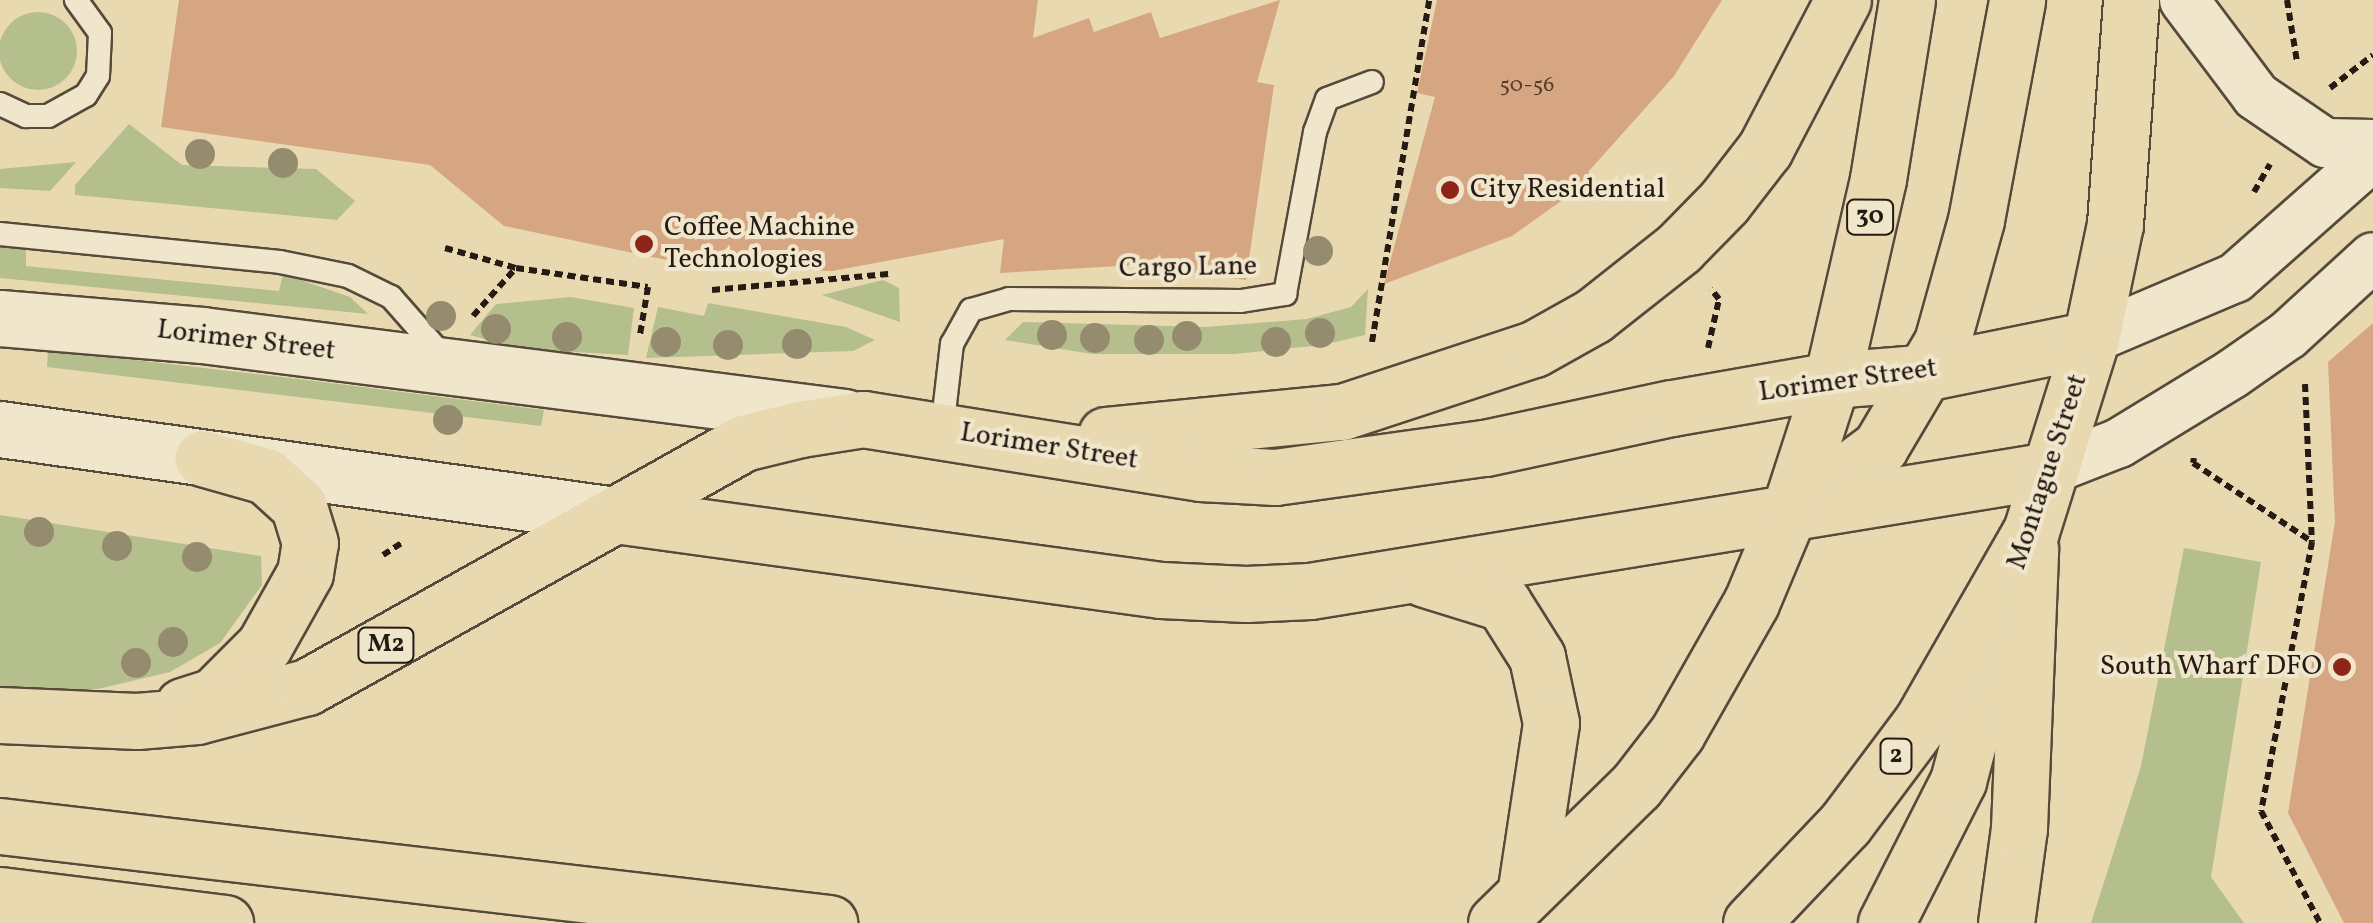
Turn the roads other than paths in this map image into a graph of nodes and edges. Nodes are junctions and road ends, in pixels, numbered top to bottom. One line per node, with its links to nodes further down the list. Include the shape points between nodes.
1 (76, 0): 8 (lane, via 100,33 98,76 86,96 48,116 26,116)
2 (1843, 0): 21 (main road, via 1765,149 1680,248 1592,316 1534,349 1342,412)
3 (1907, 0): 17 (main road, 30, via 1878,179)
4 (2018, 0): 16 (main road, via 1970,248)
5 (2131, 0): 14 (main road, Montague Street, via 2119,195)
6 (2184, 0): 9 (street, via 2256,96 2324,142)
7 (1372, 82): 20 (lane, Cargo Lane, via 1328,99 1314,132 1285,294 1241,301 1009,299 971,310 952,344)
8 (0, 104)
9 (2373, 144)
10 (2373, 156): 14 (street, via 2235,278)
11 (0, 234): 15 (lane, via 280,262 348,276 391,296)
12 (2373, 257): 23 (street, via 2288,336 2232,374 2119,443)
13 (0, 318): 15 (main road, Lorimer Street, via 202,334)
14 (2091, 339): 16 (main road, Lorimer Street); 23 (main road, Montague Street)
15 (452, 366): 18 (main road, Lorimer Street)
16 (1930, 372): 17 (main road, Lorimer Street); 24 (main road, via 1880,447)
17 (1832, 380): 21 (main road, Lorimer Street, via 1485,448 1275,477 1200,473); 24 (main road, 30)
18 (863, 419): 20 (main road, Lorimer Street); 25 (main road, via 743,443)
19 (0, 428): 22 (main road)
20 (942, 430): 21 (main road, Lorimer Street)
21 (1018, 440)
22 (202, 458): 25 (main road); 29 (main road, M2, via 266,476 299,506 310,543 305,573 264,646 214,696)
23 (2050, 470): 24 (main road); 26 (main road, Montague Street)
24 (1790, 512): 27 (main road); 34 (main road, 30, via 1751,603 1677,733 1636,786)
25 (615, 515): 27 (main road, via 1161,590 1310,591); 29 (main road, M2, via 307,687 251,705)
26 (2023, 550): 37 (main road, 2, via 1922,721 1846,824); 38 (main road, Montague Street, via 1958,781); 39 (main road, via 2019,828)
27 (1398, 576): 34 (main road, via 1450,582 1503,603 1537,657 1551,723)
28 (0, 715): 29 (main road, M2)
29 (137, 721)
30 (0, 790): 32 (main road)
31 (0, 826): 32 (main road)
32 (508, 884): 36 (main road)
33 (0, 895): 35 (main road)
34 (1511, 906)
35 (226, 923)
36 (829, 923)
37 (1751, 923)
38 (1886, 923)
39 (2006, 923)

